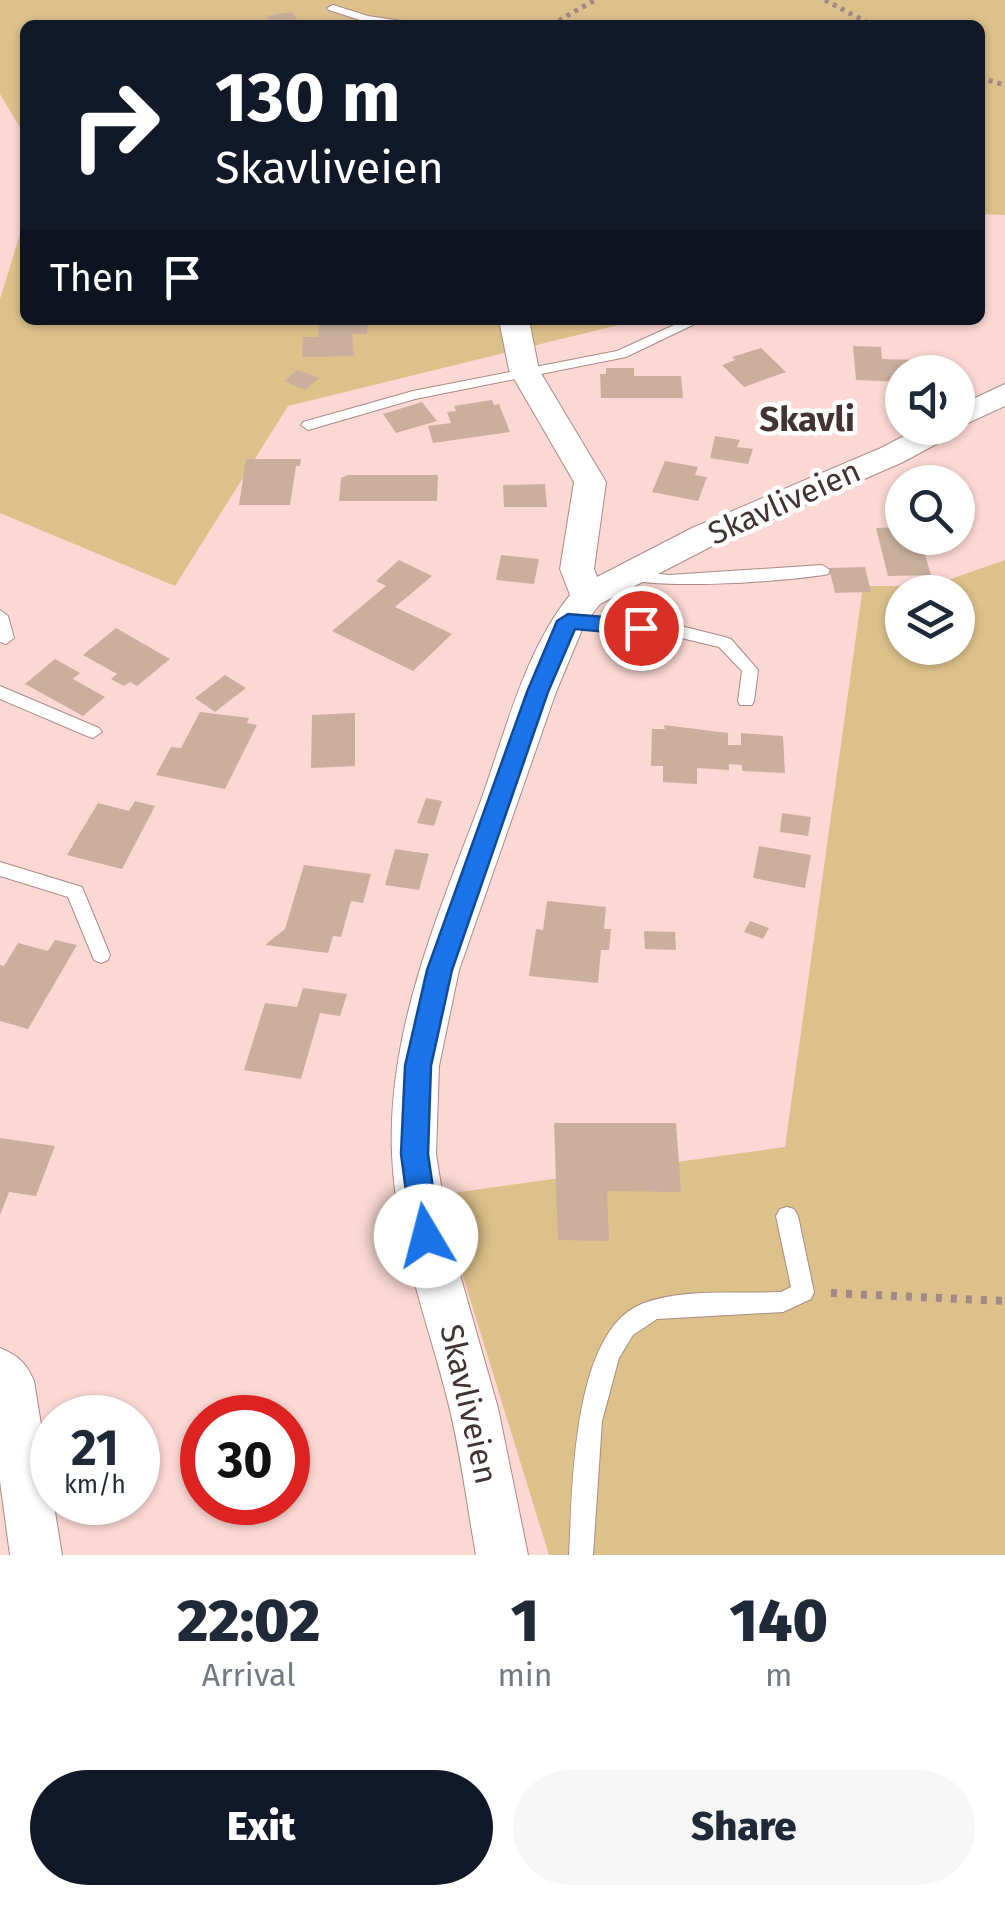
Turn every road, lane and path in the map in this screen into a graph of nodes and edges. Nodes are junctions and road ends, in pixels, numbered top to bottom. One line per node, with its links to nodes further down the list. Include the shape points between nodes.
1 (595, 0): 5 (path)
2 (825, 0): 6 (path)
3 (333, 8): 4 (lane)
4 (373, 20)
5 (560, 20)
6 (863, 20)
7 (515, 325): 9 (street)
8 (685, 325): 9 (lane, via 621,354)
9 (524, 370): 12 (lane); 16 (street, via 590,482)
10 (1005, 394): 11 (street)
11 (975, 410)
12 (308, 425)
13 (909, 445): 15 (street, Skavliveien)
14 (822, 570): 15 (lane, Skavliveien, via 668,580)
15 (625, 575): 16 (street, Skavliveien)
16 (578, 609): 20 (lane, via 726,643 750,670); 29 (street, Skavliveien, via 538,692 439,970 418,1066 414,1154 426,1236 474,1408)
17 (0, 616): 18 (lane)
18 (6, 638)
19 (0, 692): 21 (lane)
20 (746, 701)
21 (93, 732)
22 (0, 869): 23 (lane, via 75,892)
23 (102, 955)
24 (786, 1216): 25 (lane)
25 (804, 1292): 26 (path); 30 (lane, via 784,1302 648,1311 625,1326 609,1350 594,1404)
26 (1005, 1301)
27 (0, 1371): 28 (street, via 10,1381)
28 (36, 1555)
29 (502, 1555)
30 (581, 1555)

